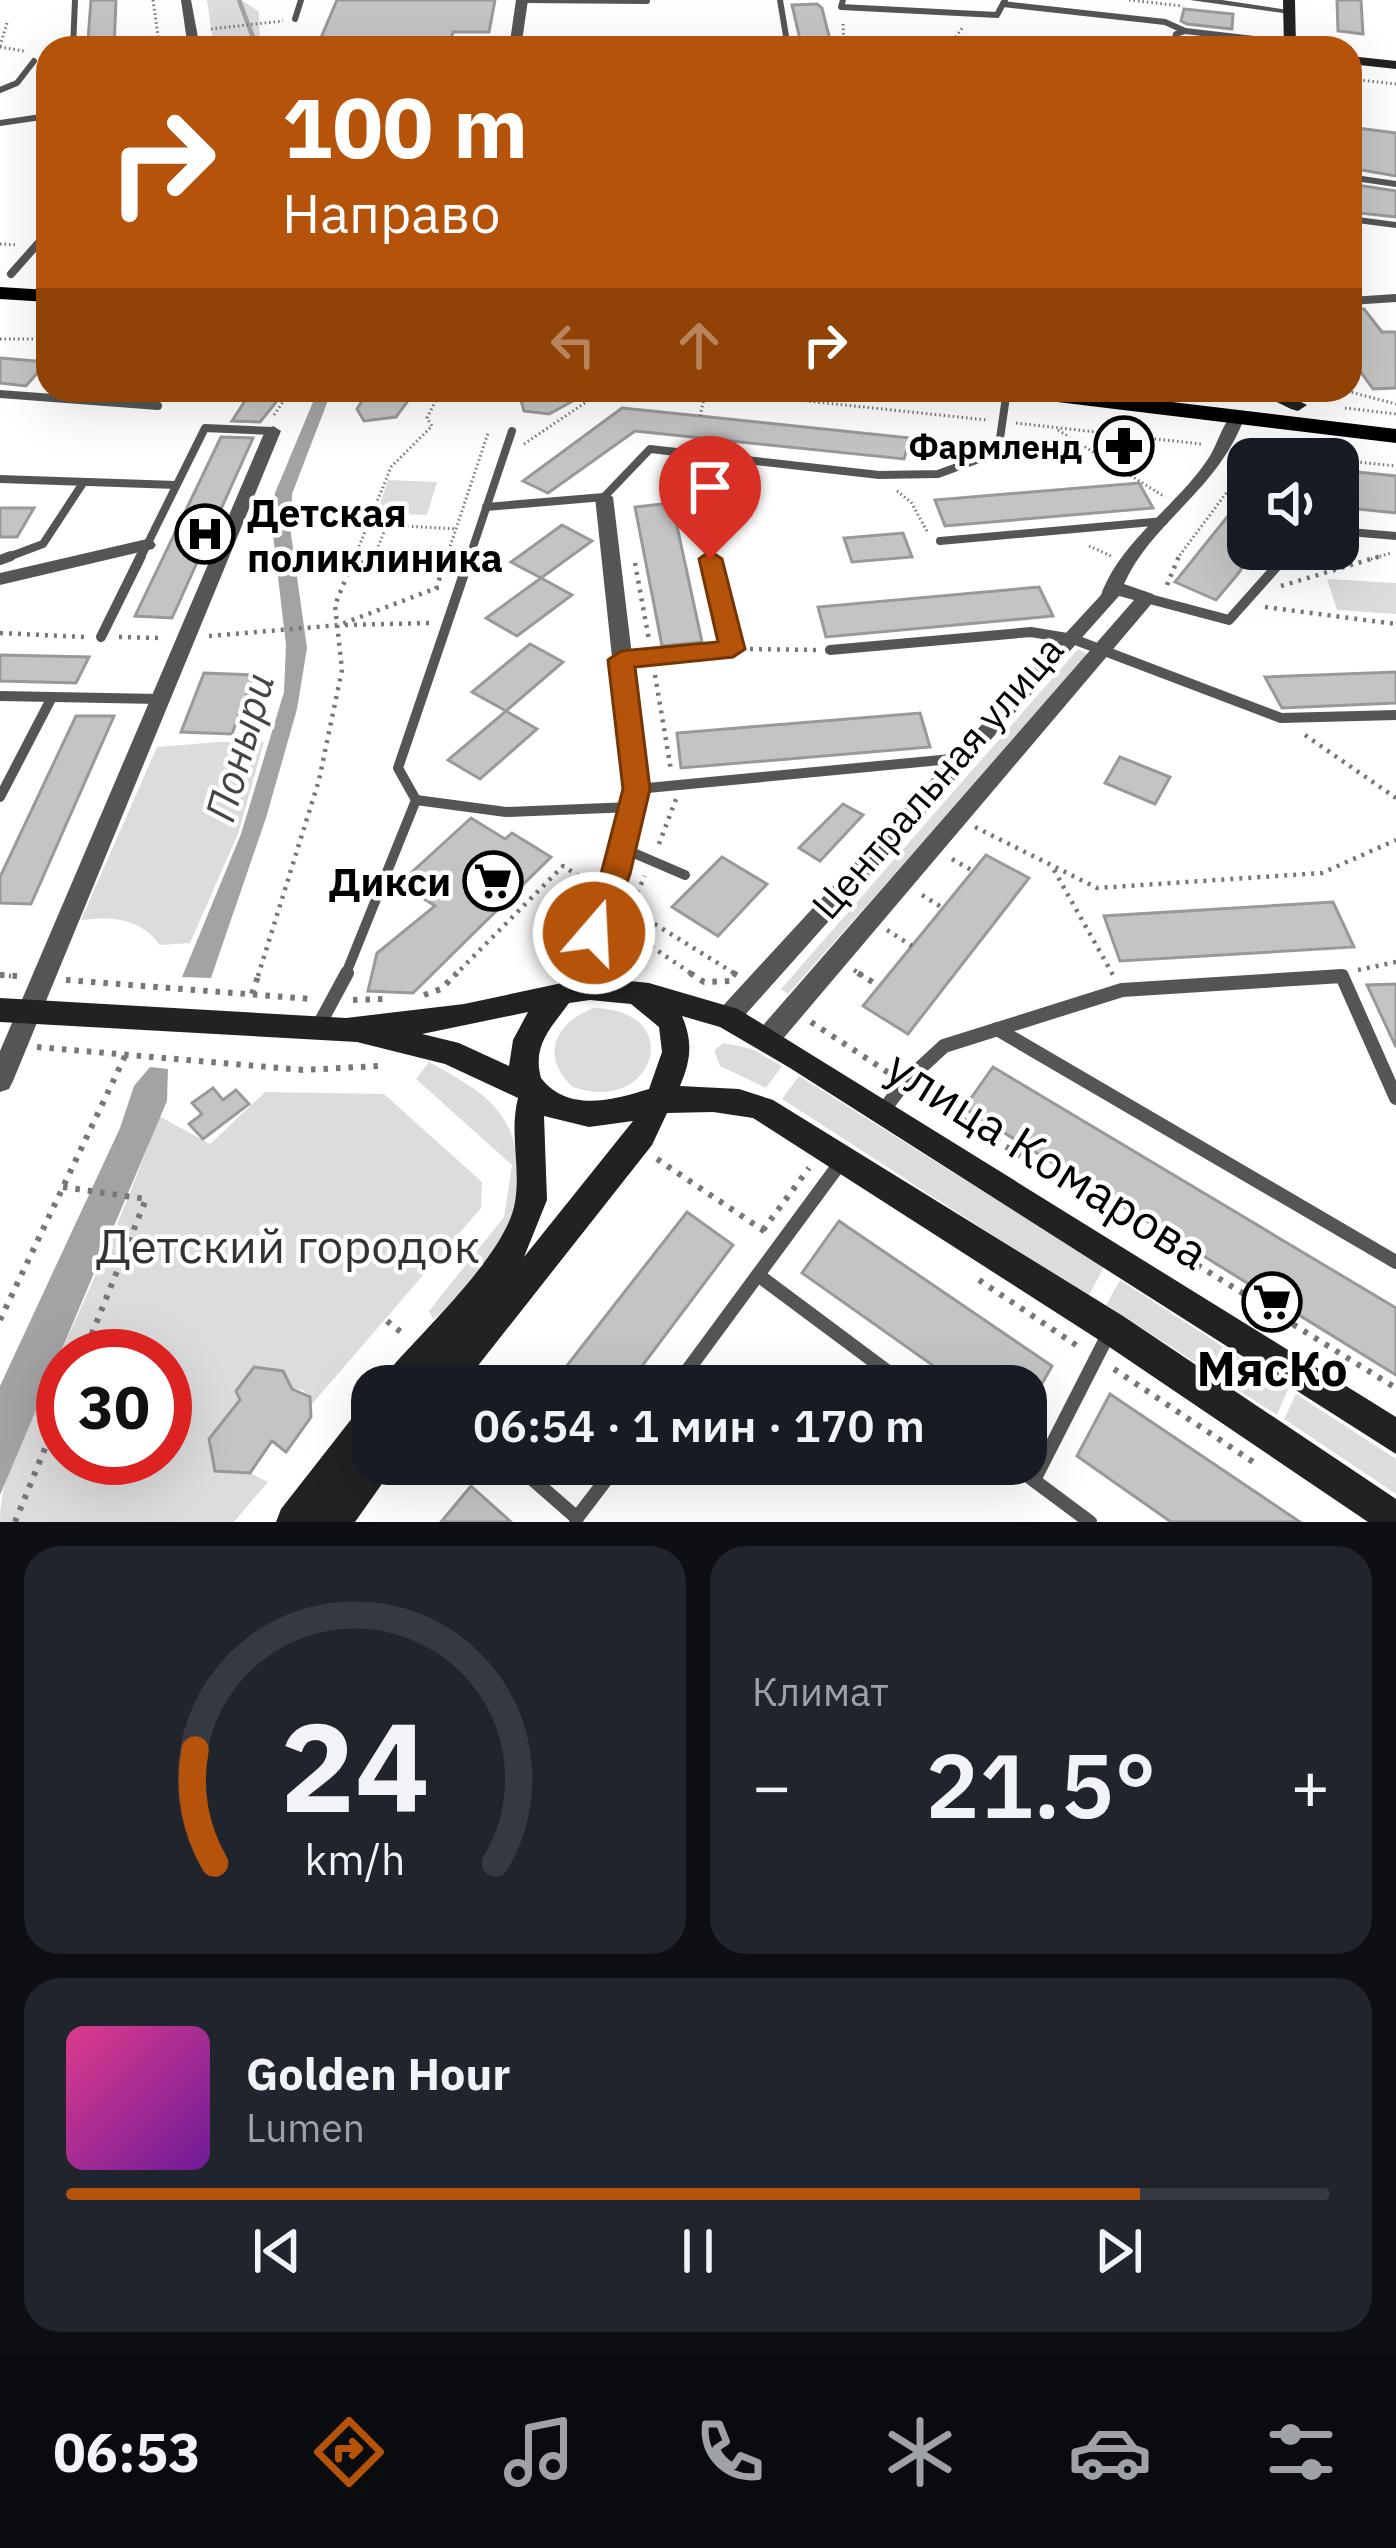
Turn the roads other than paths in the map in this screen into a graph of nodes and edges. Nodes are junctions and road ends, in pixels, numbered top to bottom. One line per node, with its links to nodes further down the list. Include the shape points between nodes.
1 (75, 0): 15 (lane)
2 (186, 0): 16 (street)
3 (301, 0): 13 (lane)
4 (522, 0): 5 (lane); 17 (street)
5 (611, 0): 7 (lane)
6 (780, 0): 18 (lane)
7 (647, 1)
8 (1004, 2): 10 (lane, via 998,16); 14 (lane)
9 (1236, 2): 11 (street); 12 (street)
10 (842, 3)
11 (1195, 3)
12 (1289, 5): 21 (main road)
13 (295, 19)
14 (1185, 31): 19 (lane); 20 (lane)
15 (74, 36)
16 (191, 36)
17 (517, 36)
18 (786, 36)
19 (1176, 36)
20 (1222, 36)
21 (1290, 36)
22 (32, 59): 25 (lane, via 17,83)
23 (1362, 61): 24 (main road)
24 (1396, 65)
25 (0, 90)
26 (36, 118): 27 (lane)
27 (0, 123)
28 (1362, 176): 29 (lane)
29 (1396, 184)
30 (1362, 221): 31 (lane)
31 (1396, 225)
32 (36, 249): 34 (lane)
33 (36, 277): 34 (main road)
34 (4, 280): 35 (main road)
35 (36, 292)
36 (1396, 298): 37 (lane)
37 (1362, 300)
38 (0, 394): 39 (lane)
39 (36, 397)
40 (105, 402): 46 (lane)
41 (1008, 402): 53 (lane, via 998,452 938,474)
42 (1071, 402): 51 (main road)
43 (1271, 402): 47 (main road)
44 (1289, 402): 47 (main road)
45 (1344, 403): 47 (main road); 48 (main road)
46 (158, 406)
47 (1298, 406)
48 (1396, 416)
49 (273, 431): 56 (lane, via 205,428); 76 (street)
50 (512, 431): 58 (lane)
51 (1237, 435): 52 (main road); 59 (street, Центральная улица)
52 (1396, 436)
53 (690, 453): 57 (lane, via 650,449); 73 (lane, via 733,649)
54 (0, 479): 55 (lane)
55 (83, 483): 56 (lane); 64 (lane, via 43,544)
56 (176, 485): 63 (lane)
57 (604, 497): 58 (lane); 73 (street)
58 (486, 507): 81 (lane, via 398,768)
59 (1164, 520): 62 (lane); 67 (street, Центральная улица)
60 (1359, 533): 61 (lane)
61 (1396, 536)
62 (940, 541)
63 (146, 545): 66 (street); 69 (lane)
64 (0, 560)
65 (1274, 570): 68 (lane, via 1229,620)
66 (0, 579)
67 (1113, 587): 68 (street); 70 (street, Центральная улица)
68 (1146, 598): 72 (street, Центральная улица)
69 (101, 637)
70 (1073, 639): 71 (lane, via 1031,632); 72 (lane); 78 (street, Центральная улица)
71 (830, 650)
72 (1102, 652): 77 (lane, via 1281,718); 91 (street, Центральная улица)
73 (621, 660): 80 (street)
74 (0, 695): 75 (lane)
75 (52, 697): 76 (lane); 79 (lane)
76 (159, 699): 87 (street)
77 (1396, 715)
78 (965, 757): 80 (lane); 88 (street, Центральная улица)
79 (0, 797)
80 (634, 798): 81 (lane, via 506,812); 82 (street)
81 (416, 800): 89 (lane, via 332,1000)
82 (622, 848): 83 (lane); 85 (street, via 582,974)
83 (685, 875)
84 (635, 991): 85 (main road, via 602,985); 88 (main road, улица Комарова); 95 (main road, via 658,1005 676,1036 674,1073)
85 (560, 997): 89 (main road); 93 (main road, via 526,1043)
86 (0, 1010): 87 (main road)
87 (32, 1012): 89 (main road); 92 (street)
88 (728, 1017): 91 (main road, улица Комарова)
89 (332, 1029): 93 (main road, via 449,1052)
90 (997, 1029): 94 (lane, via 1122,990 1342,976); 96 (lane, via 944,1046); 98 (lane)
91 (767, 1039): 96 (main road, улица Комарова)
92 (0, 1081)
93 (531, 1092): 95 (main road, via 588,1115); 101 (main road, via 527,1219)
94 (1396, 1098)
95 (656, 1100): 97 (main road, via 754,1105); 102 (main road, via 631,1149)
96 (883, 1111): 105 (main road, улица Комарова)
97 (845, 1157): 99 (lane); 100 (main road)
98 (1396, 1262)
99 (758, 1275): 103 (lane); 104 (lane)
100 (1111, 1328): 107 (lane); 113 (main road)
101 (415, 1365)
102 (458, 1365)
103 (692, 1365)
104 (880, 1365)
105 (1396, 1437)
106 (351, 1447): 114 (main road)
107 (1047, 1454)
108 (361, 1485): 115 (main road)
109 (538, 1485): 112 (lane)
110 (602, 1485): 112 (lane)
111 (1041, 1485): 116 (lane)
112 (576, 1520)
113 (1396, 1520)
114 (294, 1522)
115 (332, 1522)
116 (1090, 1522)

